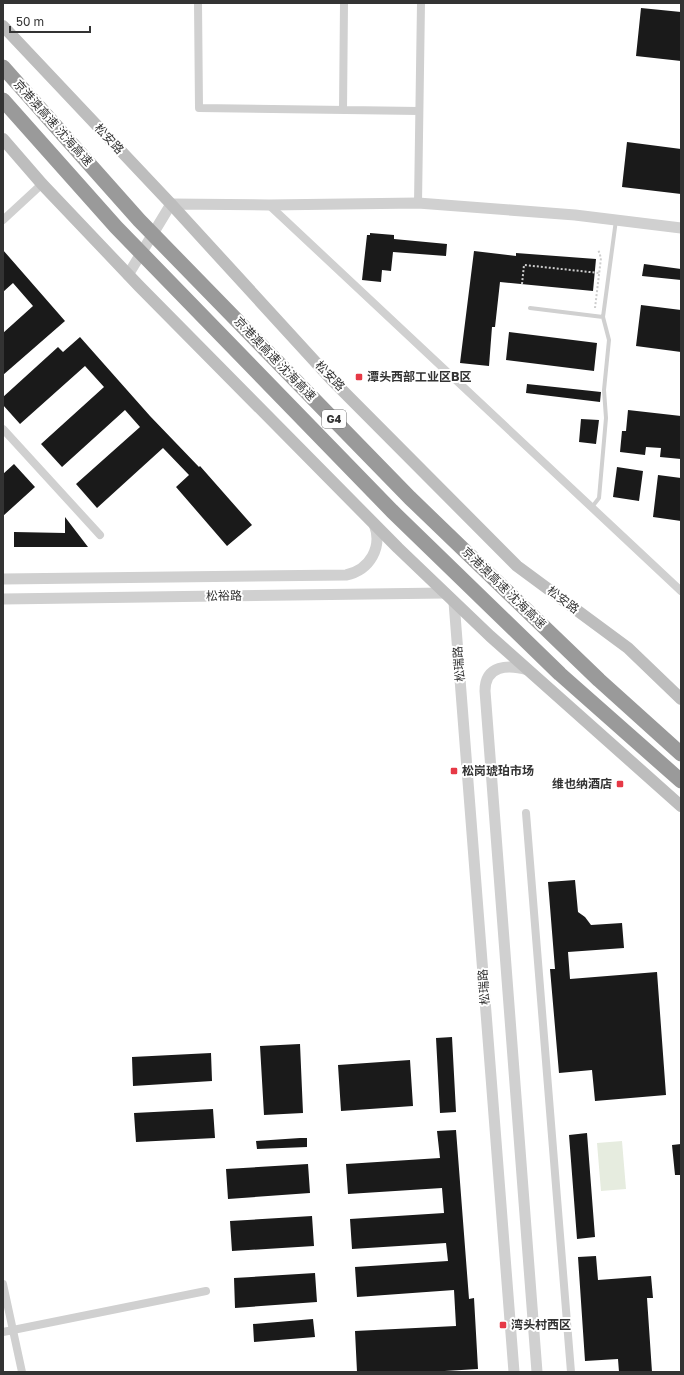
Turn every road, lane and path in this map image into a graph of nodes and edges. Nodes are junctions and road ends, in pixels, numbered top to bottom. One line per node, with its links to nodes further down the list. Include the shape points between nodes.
1 (198, 3): 7 (street, via 199,108)
2 (344, 3): 7 (street)
3 (421, 3): 8 (street)
4 (3, 26): 12 (main road, 松安路)
5 (3, 67): 35 (highway, 京港澳高速 沈海高速 / G4, bridge, via 139,220 410,498 599,680)
6 (3, 100): 36 (highway, 京港澳高速 沈海高速 / G4, bridge, via 116,227 392,510 560,674)
7 (343, 110): 8 (street)
8 (419, 111): 11 (street)
9 (3, 139): 10 (main road)
10 (42, 184): 14 (street); 19 (main road)
11 (418, 203): 13 (street); 15 (street)
12 (171, 204): 13 (street); 19 (street); 34 (main road, 松安路, via 331,379 517,566 628,648)
13 (269, 205): 25 (street)
14 (3, 220)
15 (616, 220): 16 (street); 23 (lane)
16 (681, 228)
17 (598, 249): 18 (path, via 601,258)
18 (599, 273): 20 (path, via 524,265); 22 (path)
19 (128, 275): 26 (main road)
20 (522, 284)
21 (530, 308): 23 (lane)
22 (595, 308)
23 (603, 317): 25 (lane, via 608,340 604,390 606,418 599,498)
24 (3, 429): 27 (street)
25 (592, 507): 29 (street)
26 (374, 524): 28 (street, 松裕路, via 377,538 370,561 361,570 346,575); 30 (main road)
27 (100, 535)
28 (3, 579)
29 (681, 591)
30 (445, 593): 31 (street, 松裕路); 32 (main road)
31 (3, 599)
32 (454, 602): 33 (main road); 44 (street, 松瑞路)
33 (528, 670): 37 (main road); 45 (street, 松瑞路, via 511,667 492,671 486,679 485,691)
34 (681, 699)
35 (681, 754)
36 (681, 780)
37 (681, 806)
38 (526, 813): 46 (street)
39 (3, 1284): 41 (street)
40 (206, 1290): 41 (street)
41 (13, 1330): 42 (street); 43 (street)
42 (3, 1332)
43 (22, 1372)
44 (514, 1372)
45 (537, 1372)
46 (571, 1372)

